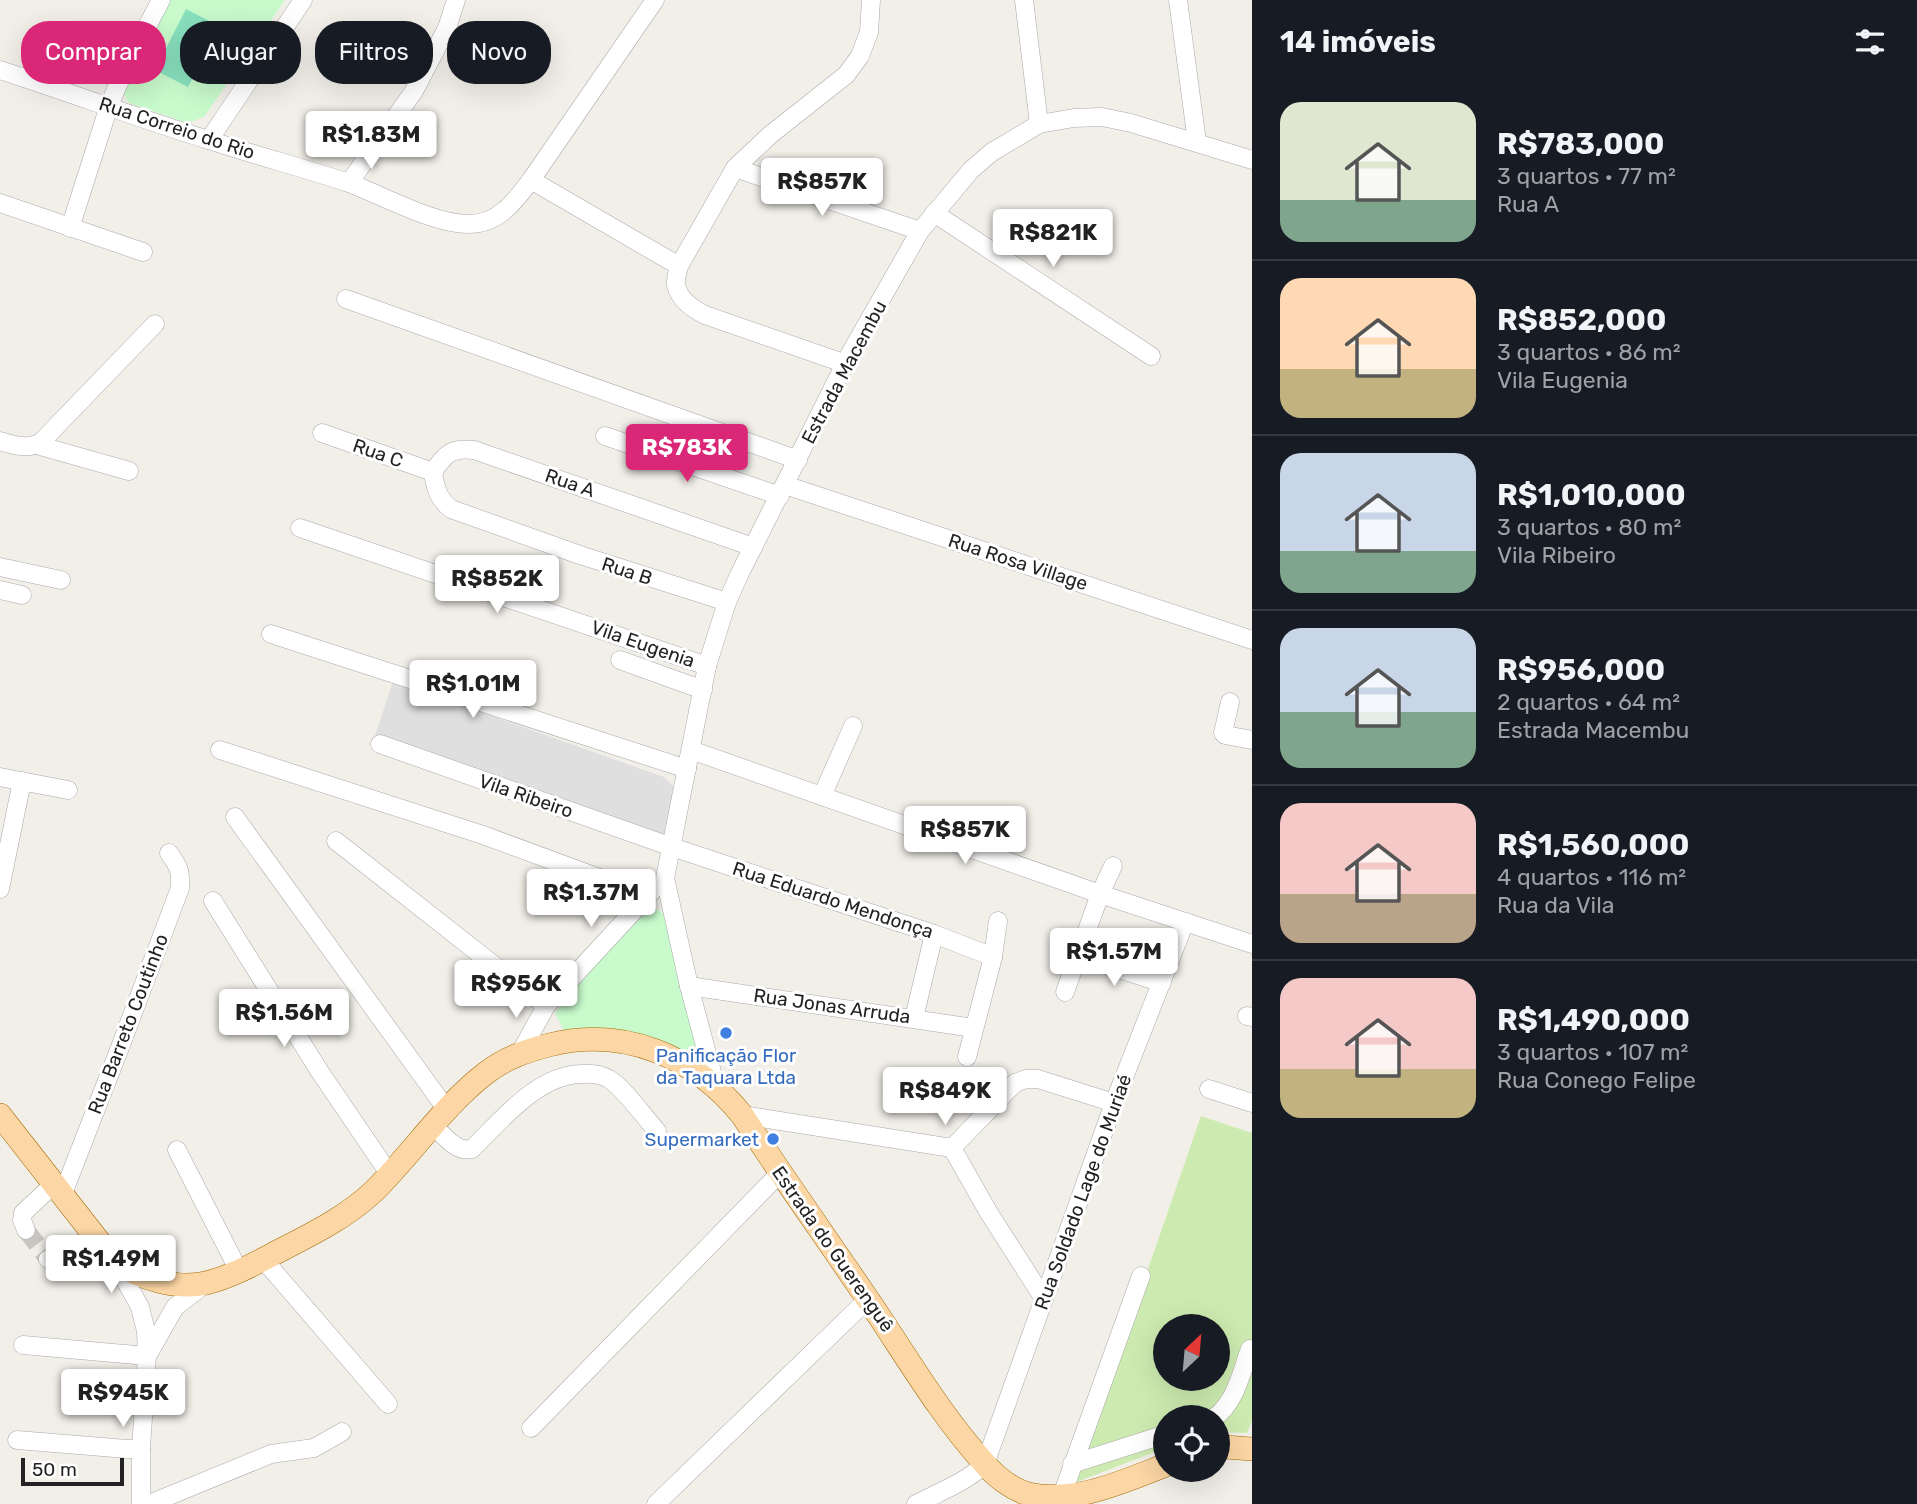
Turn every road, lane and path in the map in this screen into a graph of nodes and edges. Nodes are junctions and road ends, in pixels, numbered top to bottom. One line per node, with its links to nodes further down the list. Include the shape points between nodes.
1 (161, 0): 9 (street)
2 (303, 0): 11 (street)
3 (456, 0): 16 (street, via 447,28 414,90)
4 (655, 0): 15 (street, Rua Correio do Rio)
5 (871, 0): 14 (street, via 869,32 846,75)
6 (1024, 0): 10 (street)
7 (1178, 0): 12 (street)
8 (0, 69): 9 (street, Rua Correio do Rio)
9 (109, 106): 11 (street, Rua Correio do Rio); 19 (street)
10 (1039, 124): 12 (street, Estrada Macembu, via 1102,117); 18 (street, Estrada Macembu, via 992,152)
11 (209, 140): 16 (street, Rua Correio do Rio)
12 (1197, 142): 13 (street, Estrada Macembu)
13 (1252, 160)
14 (735, 168): 20 (street); 22 (street)
15 (531, 180): 16 (street, Rua Correio do Rio, via 499,216 472,224 443,221); 22 (street)
16 (349, 183)
17 (0, 203): 19 (street)
18 (934, 213): 20 (street, Estrada Macembu); 25 (street)
19 (70, 228): 21 (street)
20 (920, 231): 26 (street, Estrada Macembu)
21 (143, 253)
22 (679, 266): 26 (street, via 676,284 691,308)
23 (346, 299): 31 (street)
24 (155, 324): 30 (street)
25 (1151, 356)
26 (846, 364): 31 (street, Estrada Macembu)
27 (322, 433): 33 (street, Rua C)
28 (606, 436): 34 (street, Rua Rosa Village)
29 (0, 441): 30 (street)
30 (37, 445): 32 (street)
31 (798, 460): 34 (street, Estrada Macembu)
32 (129, 471)
33 (433, 472): 36 (street, Rua A, via 455,450 474,450); 41 (street, Rua B, via 435,489 451,509)
34 (782, 491): 36 (street, Estrada Macembu); 43 (street, Rua Rosa Village)
35 (300, 528): 45 (street, Vila Eugenia)
36 (753, 547): 41 (street, Estrada Macembu)
37 (0, 566): 38 (street)
38 (61, 580)
39 (0, 590): 40 (street)
40 (22, 595)
41 (727, 602): 45 (street, Estrada Macembu)
42 (271, 634): 53 (street)
43 (1252, 640)
44 (620, 660): 46 (street)
45 (707, 666): 46 (street, Estrada Macembu)
46 (703, 690): 52 (street, Estrada Macembu)
47 (1230, 702): 49 (street, via 1223,733)
48 (853, 726): 57 (street)
49 (1252, 740)
50 (380, 744): 60 (street, Vila Ribeiro)
51 (220, 750): 66 (street, via 483,835)
52 (691, 750): 53 (street, Estrada Macembu); 57 (street)
53 (687, 769): 60 (street, Estrada Macembu)
54 (0, 777): 55 (street)
55 (22, 781): 56 (street); 64 (street)
56 (68, 790)
57 (822, 796): 65 (street)
58 (235, 817): 88 (street)
59 (336, 841): 77 (street)
60 (672, 847): 63 (street, Estrada Macembu); 70 (street, Rua Eduardo Mendonça)
61 (169, 853): 94 (street, Rua Barreto Coutinho, via 181,873 180,888 119,1050)
62 (1113, 866): 65 (street)
63 (665, 878): 66 (street); 75 (street, Estrada Macembu)
64 (0, 889)
65 (1101, 894): 69 (street); 72 (street)
66 (648, 896): 77 (street)
67 (214, 901): 93 (street)
68 (998, 921): 73 (street)
69 (1185, 922): 71 (street); 74 (street, Rua Soldado Lage do Muriaé)
70 (934, 934): 73 (street, Rua Eduardo Mendonça); 78 (street)
71 (1252, 944)
72 (1079, 956): 74 (street); 76 (street)
73 (993, 957): 79 (street)
74 (1162, 984): 84 (street, Rua Soldado Lage do Muriaé)
75 (689, 986): 78 (street, Rua Jonas Arruda); 82 (street, Estrada Macembu)
76 (1065, 992)
77 (546, 1006): 80 (street)
78 (914, 1018): 79 (street, Rua Jonas Arruda)
79 (974, 1027): 81 (street)
80 (520, 1053): 82 (main road, Estrada do Guerenguê, via 565,1041 633,1043 677,1061); 88 (main road, Estrada do Guerenguê, via 486,1072)
81 (967, 1057)
82 (716, 1087): 87 (main road, Estrada do Guerenguê)
83 (1209, 1089): 85 (street)
84 (1114, 1103): 90 (street, via 1026,1079 1015,1083); 104 (street, Rua Soldado Lage do Muriaé)
85 (1252, 1103)
86 (0, 1115): 94 (main road, Estrada do Guerenguê)
87 (741, 1115): 90 (street); 92 (main road, Estrada do Guerenguê)
88 (440, 1118): 89 (street, via 460,1149 472,1149 547,1083 595,1073 620,1089); 93 (main road, Estrada do Guerenguê)
89 (657, 1131)
90 (952, 1148): 104 (street)
91 (177, 1150): 100 (street)
92 (780, 1173): 105 (main road, Estrada do Guerenguê); 113 (street)
93 (390, 1175): 98 (main road, Estrada do Guerenguê, via 338,1220)
94 (57, 1191): 95 (street, via 23,1213); 96 (main road, Estrada do Guerenguê)
95 (26, 1230)
96 (96, 1240): 97 (street, via 65,1264); 99 (main road, Estrada do Guerenguê)
97 (48, 1259)
98 (263, 1259): 100 (main road, Estrada do Guerenguê); 111 (street)
99 (115, 1262): 102 (main road, Estrada do Guerenguê); 107 (street)
100 (239, 1271): 103 (main road, Estrada do Guerenguê)
101 (1141, 1276): 121 (street)
102 (163, 1282): 103 (main road, Estrada do Guerenguê); 106 (street, via 175,1294); 107 (street, via 148,1287)
103 (206, 1283): 106 (street)
104 (1044, 1298): 120 (street, Rua Soldado Lage do Muriaé)
105 (868, 1299): 120 (main road, Estrada do Guerenguê, via 945,1414); 127 (street)
106 (175, 1307): 110 (street)
107 (142, 1312): 110 (street)
108 (23, 1345): 110 (street)
109 (1250, 1349): 112 (street)
110 (147, 1356): 118 (street)
111 (388, 1404)
112 (1227, 1405)
113 (531, 1428)
114 (342, 1432): 126 (street, via 314,1448 271,1454)
115 (1153, 1438): 121 (street)
116 (17, 1440): 118 (street)
117 (1230, 1447): 119 (main road)
118 (141, 1449): 125 (street)
119 (1252, 1449)
120 (985, 1464): 124 (main road, Estrada do Guerenguê); 128 (street)
121 (1072, 1464): 123 (street)
122 (1153, 1470): 123 (main road, Estrada do Guerenguê, via 1082,1496)
123 (1061, 1498): 124 (main road, Estrada do Guerenguê)
124 (1023, 1499)
125 (141, 1504)
126 (149, 1504)
127 (656, 1504)
128 (916, 1504)

